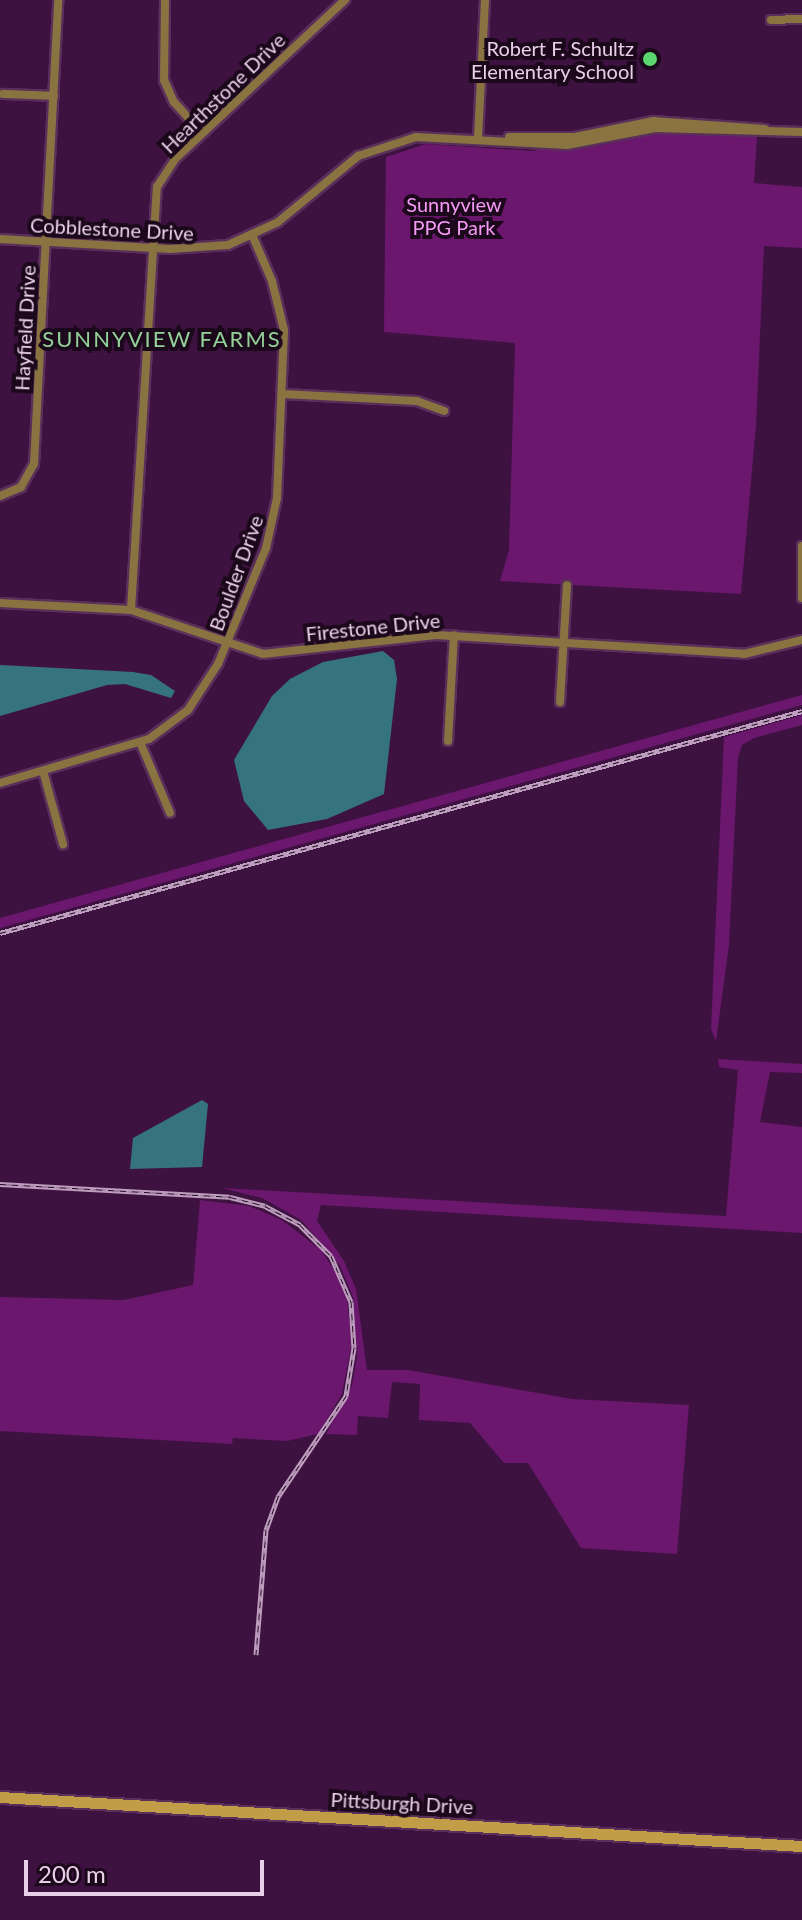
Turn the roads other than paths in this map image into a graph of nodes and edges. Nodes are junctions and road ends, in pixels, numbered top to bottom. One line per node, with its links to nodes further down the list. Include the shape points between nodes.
1 (58, 0): 8 (street, Hayfield Drive)
2 (165, 0): 10 (street, via 164,80 174,102)
3 (345, 0): 10 (street, Hearthstone Drive)
4 (485, 0): 11 (street)
5 (802, 19): 6 (street)
6 (771, 20)
7 (3, 94): 8 (street)
8 (54, 96): 14 (street, Hayfield Drive)
9 (802, 132): 11 (street, Cobblestone Drive, via 655,128 567,145)
10 (202, 133): 15 (street, Hearthstone Drive, via 157,187)
11 (478, 138): 12 (street, Cobblestone Drive, via 416,137 371,149)
12 (253, 237): 15 (street, Cobblestone Drive, via 211,248); 16 (street, Boulder Drive, via 281,314)
13 (0, 239): 14 (street, Cobblestone Drive)
14 (46, 242): 15 (street, Cobblestone Drive); 18 (street, Hayfield Drive, via 34,464 21,487)
15 (151, 248): 23 (street, Hearthstone Drive)
16 (283, 394): 17 (street, via 417,401); 27 (street, Boulder Drive, via 272,530)
17 (444, 411)
18 (0, 496)
19 (802, 546): 21 (street)
20 (567, 585): 26 (street)
21 (802, 598)
22 (0, 603): 23 (street, Firestone Drive)
23 (131, 610): 27 (street, Firestone Drive)
24 (454, 635): 26 (street, Firestone Drive); 27 (street, Firestone Drive, via 263,654); 29 (street)
25 (802, 640): 26 (street, Firestone Drive, via 744,654)
26 (564, 642): 28 (street)
27 (226, 644): 30 (street, Boulder Drive, via 188,710)
28 (560, 702)
29 (448, 741)
30 (140, 742): 31 (street, Boulder Drive); 33 (street)
31 (43, 771): 32 (street, Boulder Drive); 34 (street)
32 (0, 783)
33 (170, 813)
34 (63, 844)
35 (0, 1797): 36 (street, Pittsburgh Drive)
36 (802, 1846)

